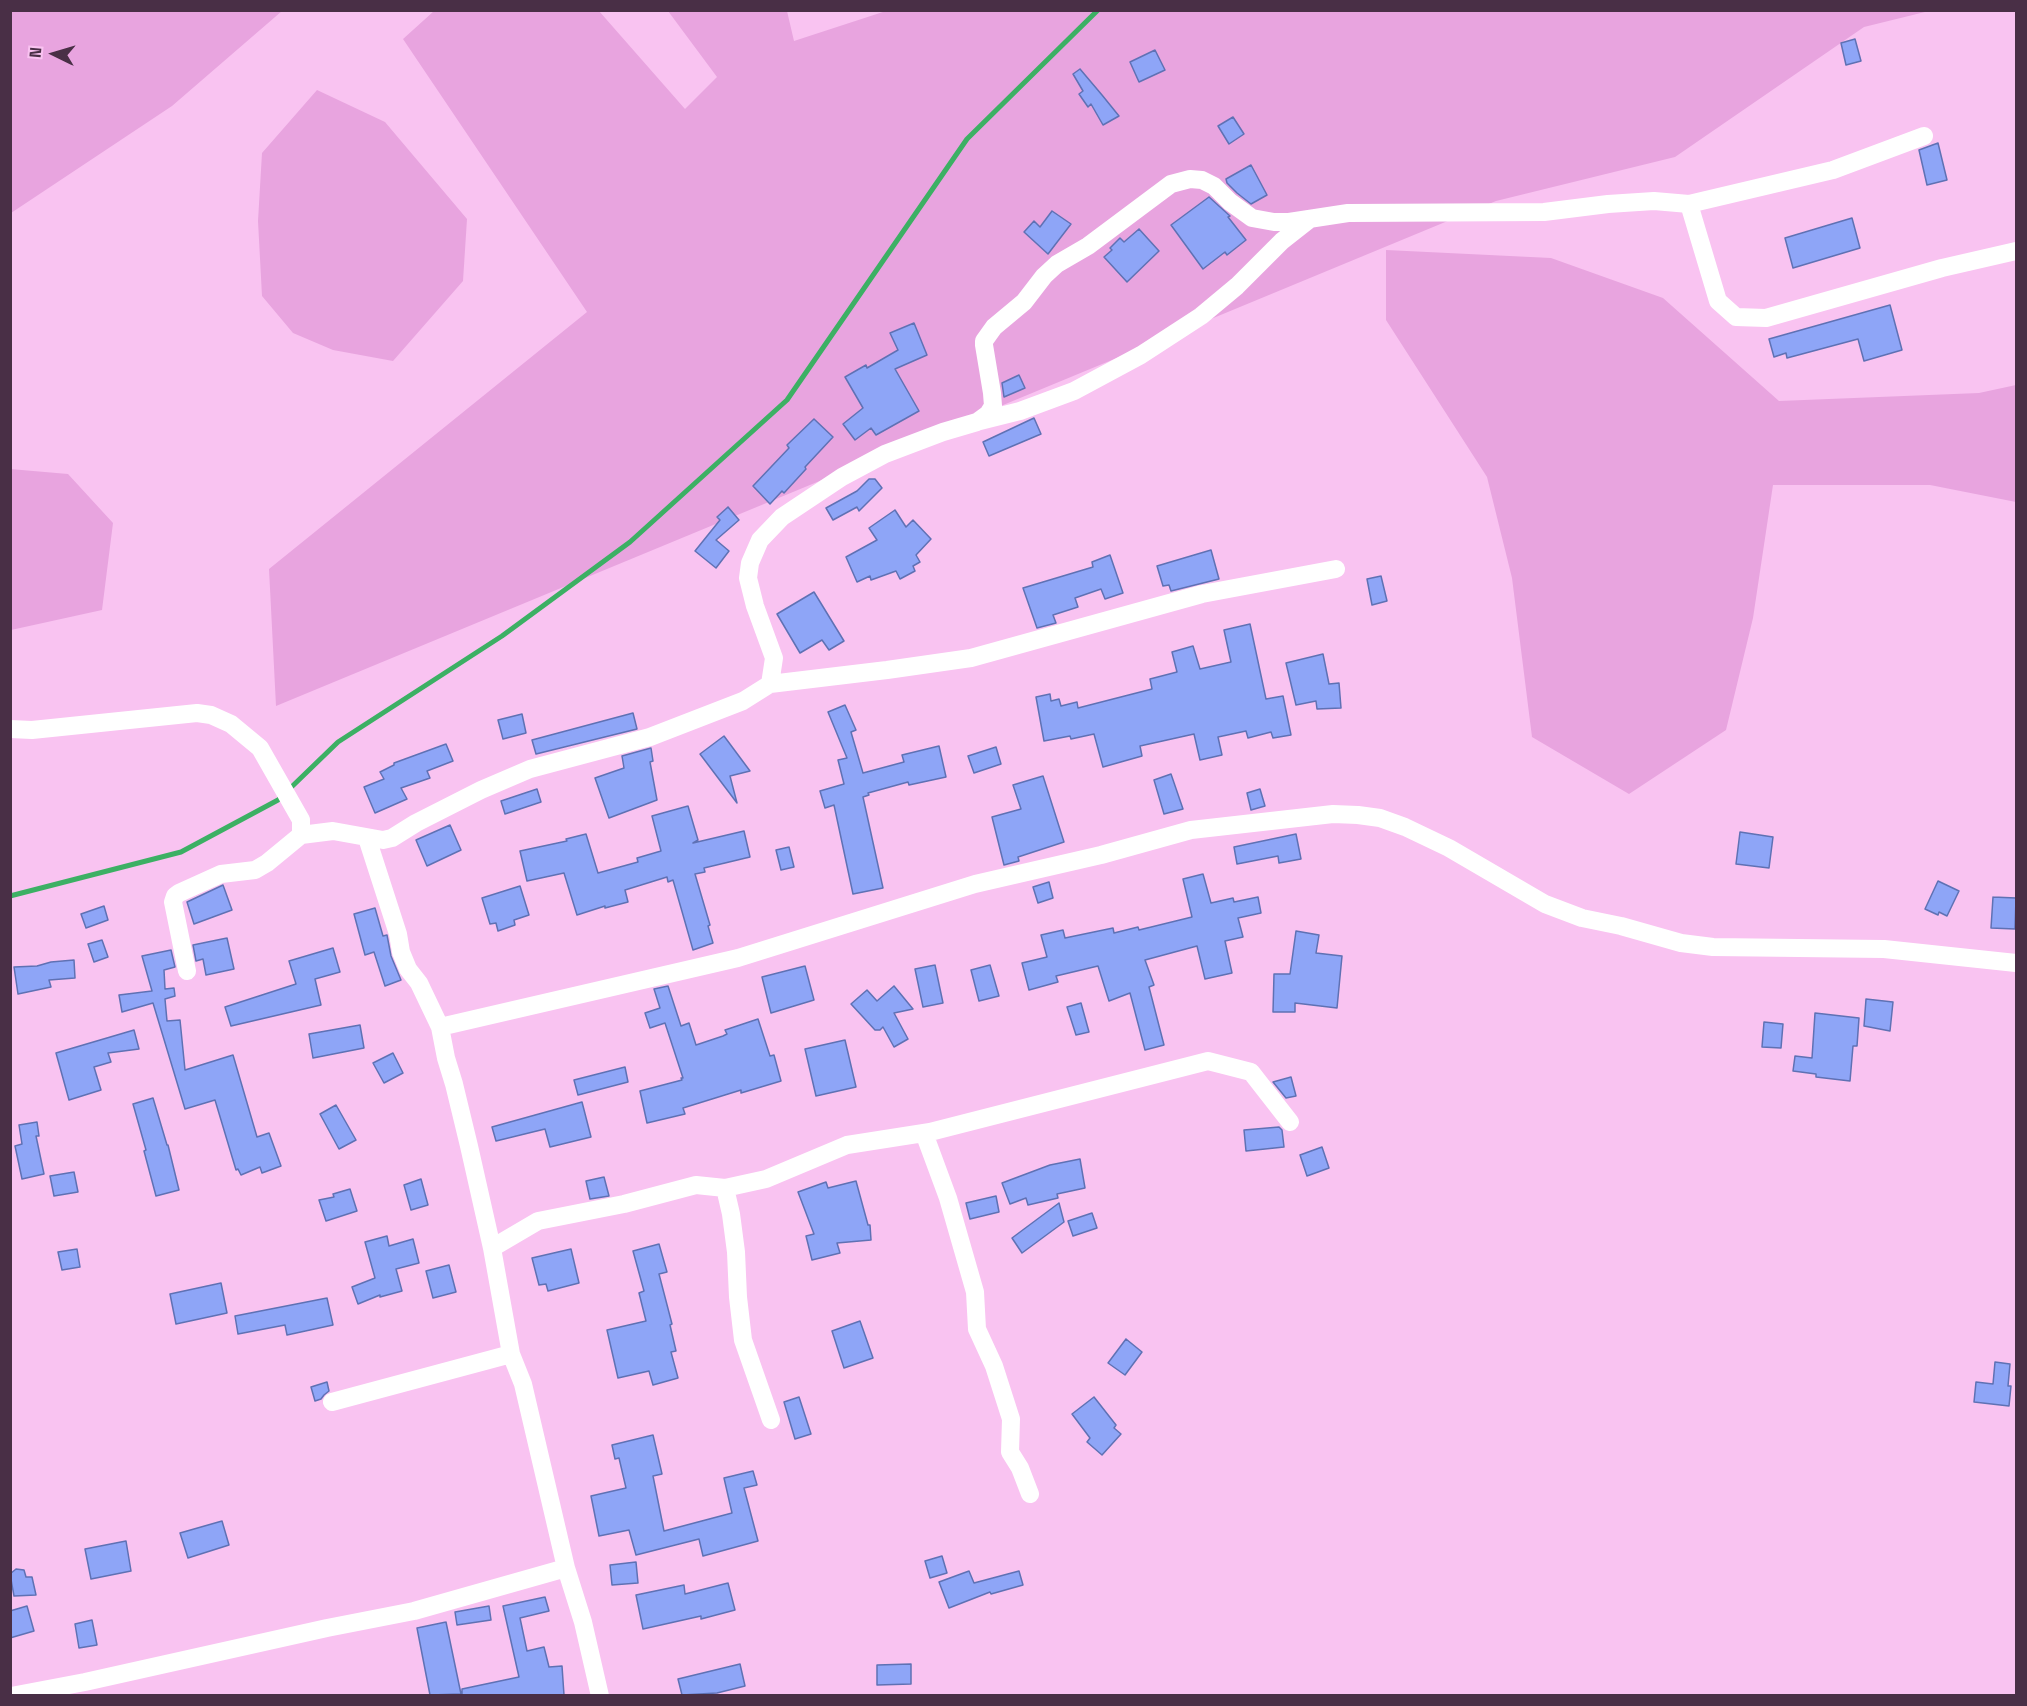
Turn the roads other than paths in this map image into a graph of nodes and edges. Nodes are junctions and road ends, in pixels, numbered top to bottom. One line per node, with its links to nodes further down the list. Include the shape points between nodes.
1 (1924, 136): 2 (street, via 1833,170)
2 (1689, 204): 3 (street, via 1654,201 1544,212 1348,213); 4 (street, via 1718,301 1736,317 1766,318)
3 (1312, 218): 5 (street, via 1201,316 1141,355 1074,391); 5 (street, via 1274,222 1252,218 1202,180 1171,184 1088,246 1057,264 1024,302 994,327 984,341 993,406)
4 (2016, 251)
5 (977, 422): 7 (street, via 885,454 842,477 782,517 760,540 748,578 774,658)
6 (1336, 569): 7 (street, via 1202,594 971,658)
7 (770, 684): 10 (street, via 743,701 650,736 530,769 481,790 392,838)
8 (10, 729): 9 (street, via 211,715 231,724 260,748 301,820)
9 (301, 835): 10 (street, via 333,831); 12 (street, via 255,870 221,874 175,896)
10 (367, 837): 13 (street, via 401,952)
11 (2016, 963): 13 (street, via 1884,950 1681,943 1582,918 1545,904 1405,827 1380,818 1333,814 1191,830 975,884 738,958)
12 (187, 971)
13 (440, 1027): 17 (street)
14 (1290, 1122): 15 (street, via 1251,1072 1208,1061)
15 (924, 1133): 16 (street, via 847,1145 766,1179); 21 (street, via 948,1198 975,1292 977,1329 1011,1419 1010,1452)
16 (725, 1188): 17 (street, via 696,1185 538,1221); 20 (street, via 744,1340)
17 (492, 1248): 18 (street)
18 (511, 1354): 19 (street); 22 (street, via 523,1384)
19 (332, 1402)
20 (771, 1420)
21 (1030, 1494)
22 (566, 1568): 23 (street, via 414,1611 74,1685); 24 (street, via 584,1622)
23 (11, 1695)
24 (600, 1695)

